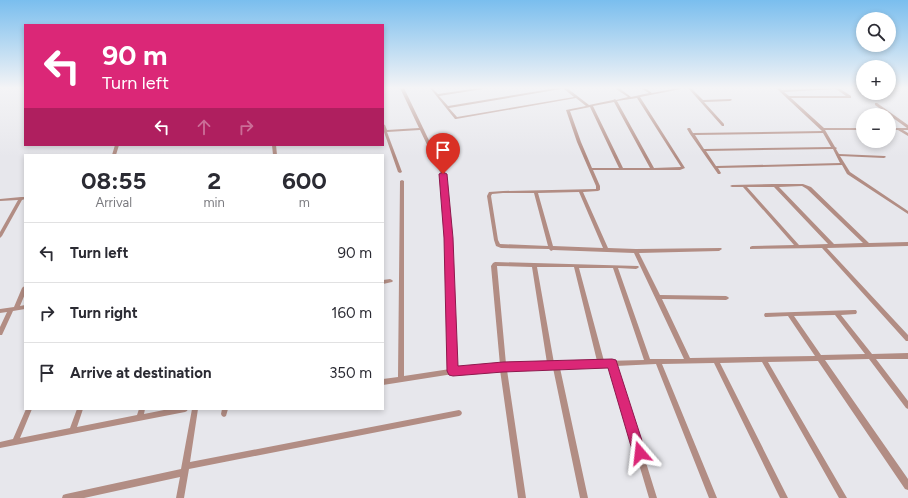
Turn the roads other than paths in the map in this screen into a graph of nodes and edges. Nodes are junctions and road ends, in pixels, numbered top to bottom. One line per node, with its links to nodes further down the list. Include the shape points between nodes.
1 (413, 111): 13 (street)
2 (450, 111): 3 (street, via 454,118)
3 (496, 111)
4 (568, 111): 27 (street)
5 (592, 111): 28 (street)
6 (621, 111): 29 (street)
7 (648, 111): 29 (street, via 684,166 680,169)
8 (711, 111): 11 (street)
9 (804, 111): 18 (street)
10 (886, 111): 12 (street)
11 (723, 125)
12 (908, 128): 16 (street)
13 (421, 129): 17 (street); 82 (street, via 444,181)
14 (689, 129): 19 (street)
15 (856, 129): 18 (street)
16 (898, 129): 20 (street)
17 (384, 131): 30 (street)
18 (824, 131): 19 (street); 21 (street)
19 (692, 134): 22 (street)
20 (908, 135)
21 (835, 148): 22 (street); 23 (street)
22 (703, 150): 26 (street)
23 (838, 155): 24 (street); 25 (street)
24 (884, 157)
25 (843, 164): 26 (street); 40 (street, via 851,175)
26 (715, 167): 31 (street)
27 (591, 169): 28 (street); 36 (street, via 599,189)
28 (622, 169): 29 (street)
29 (653, 169)
30 (400, 172)
31 (719, 173)
32 (402, 181): 83 (street)
33 (775, 185): 35 (street); 43 (street, via 806,186); 45 (street)
34 (732, 186): 35 (street)
35 (744, 186): 46 (street)
36 (582, 191): 37 (street); 50 (street)
37 (536, 192): 48 (street); 48 (street, via 490,194 497,242 498,245 505,247)
38 (23, 198): 39 (street); 41 (street)
39 (0, 200)
40 (908, 213)
41 (0, 236)
42 (908, 244): 43 (street)
43 (868, 245): 45 (street)
44 (823, 246): 45 (street); 46 (street); 69 (street)
45 (833, 246)
46 (798, 247): 47 (street)
47 (752, 248)
48 (551, 249): 50 (street)
49 (719, 249): 51 (street)
50 (606, 250): 51 (street)
51 (636, 251): 59 (street)
52 (534, 265): 53 (street); 80 (street); 81 (street, via 494,266)
53 (576, 266): 54 (street); 78 (street)
54 (615, 267): 55 (street); 76 (street)
55 (636, 267)
56 (390, 281): 57 (street)
57 (384, 282)
58 (24, 290): 62 (street)
59 (659, 297): 60 (street); 74 (street)
60 (726, 298)
61 (24, 308): 62 (street)
62 (14, 309): 63 (street); 68 (street)
63 (0, 311)
64 (854, 312): 65 (street)
65 (837, 313): 67 (street); 71 (street)
66 (766, 315): 67 (street)
67 (790, 315): 72 (street)
68 (0, 333)
69 (908, 339)
70 (908, 356): 71 (street)
71 (870, 357): 72 (street); 85 (street)
72 (819, 358): 73 (street); 97 (street)
73 (764, 360): 75 (street); 105 (street)
74 (688, 361): 75 (street); 77 (street)
75 (716, 361): 104 (street)
76 (648, 362): 77 (street); 79 (street)
77 (658, 362): 103 (street)
78 (601, 363): 79 (street); 80 (street)
79 (612, 363): 102 (street)
80 (553, 366): 81 (street); 101 (street)
81 (503, 367): 82 (street); 100 (street)
82 (453, 371): 83 (street)
83 (401, 379): 84 (street)
84 (384, 382)
85 (908, 406)
86 (29, 410): 94 (street)
87 (80, 410): 93 (street)
88 (142, 410): 92 (street)
89 (180, 410): 92 (street)
90 (195, 410): 96 (street)
91 (459, 413): 96 (street)
92 (140, 418): 93 (street)
93 (72, 431): 94 (street)
94 (15, 442): 95 (street)
95 (0, 445)
96 (185, 469): 98 (street); 99 (street)
97 (908, 486)
98 (66, 498)
99 (180, 498)
100 (522, 498)
101 (584, 498)
102 (653, 498)
103 (713, 498)
104 (784, 498)
105 (844, 498)

